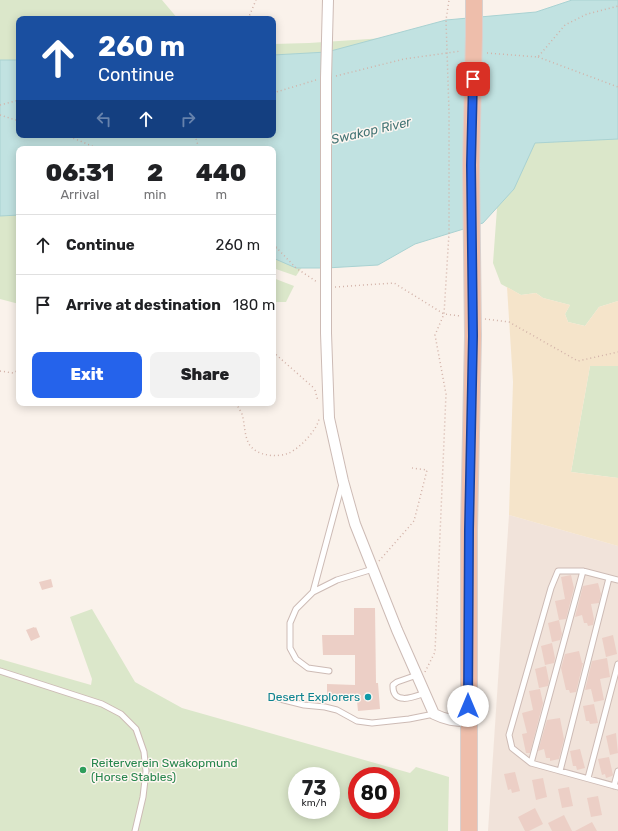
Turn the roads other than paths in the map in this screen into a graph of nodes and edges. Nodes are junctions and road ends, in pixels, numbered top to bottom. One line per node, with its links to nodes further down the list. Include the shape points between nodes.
1 (328, 0): 3 (street, via 326,333 323,402)
2 (474, 0): 16 (highway, bridge)
3 (343, 481): 4 (street, via 355,524); 8 (lane)
4 (373, 569): 8 (lane, via 337,580); 12 (street)
5 (583, 571): 6 (lane); 17 (lane); 17 (lane, via 558,571 553,582 509,735 512,748)
6 (609, 578): 7 (lane); 18 (lane)
7 (618, 580)
8 (313, 592): 11 (lane, via 296,609 290,623 290,648 296,659 308,668)
9 (618, 664): 20 (lane)
10 (0, 671): 23 (lane, via 102,704 121,714 136,729 144,752 146,771)
11 (329, 671)
12 (419, 679): 13 (street); 13 (lane, via 397,682 393,688 401,698 411,698)
13 (425, 693): 15 (street)
14 (272, 697): 15 (lane, via 304,705 325,706 357,721 372,723)
15 (434, 714): 16 (street, via 453,721)
16 (468, 722): 22 (highway)
17 (531, 763): 18 (lane)
18 (560, 771): 20 (lane)
19 (618, 771): 21 (lane)
20 (588, 778): 21 (lane)
21 (616, 786)
22 (468, 790): 24 (highway); 25 (highway)
23 (135, 831)
24 (466, 831)
25 (469, 831)

